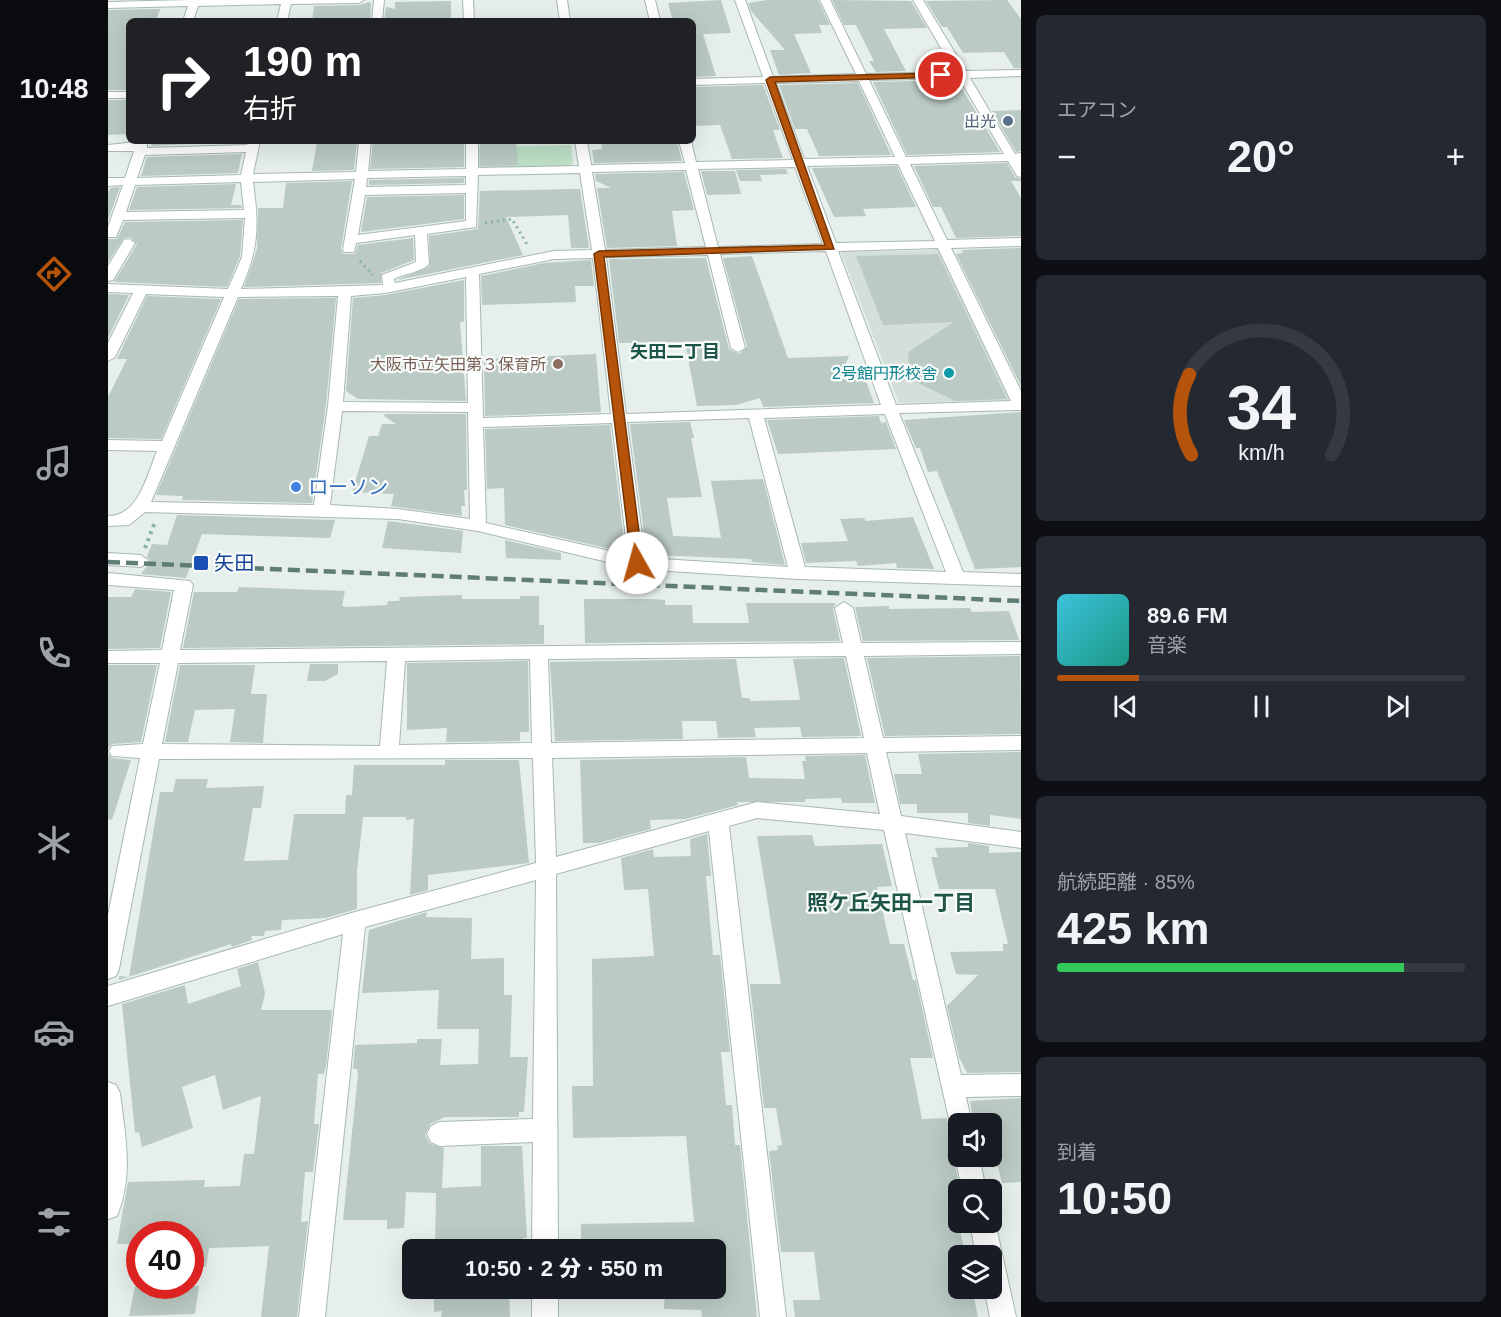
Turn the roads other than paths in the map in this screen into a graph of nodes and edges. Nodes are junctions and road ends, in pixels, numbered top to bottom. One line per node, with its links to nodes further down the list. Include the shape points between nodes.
1 (358, 0): 9 (street)
2 (379, 0): 14 (street)
3 (468, 0): 15 (street)
4 (562, 0): 16 (street)
5 (650, 0): 17 (street)
6 (740, 0): 21 (street)
7 (825, 0): 20 (street)
8 (918, 0): 19 (street)
9 (287, 1): 10 (street); 13 (street)
10 (195, 2): 11 (street); 12 (street)
11 (108, 5)
12 (189, 18)
13 (283, 18)
14 (377, 18)
15 (469, 18)
16 (565, 18)
17 (654, 18)
18 (1021, 74): 19 (street)
19 (961, 75): 20 (street); 32 (street)
20 (862, 77): 21 (street); 33 (street)
21 (770, 80): 22 (street); 34 (street)
22 (696, 82)
23 (126, 94): 24 (street)
24 (108, 95)
25 (365, 144): 39 (street)
26 (472, 144): 37 (street)
27 (582, 144): 36 (street)
28 (687, 144): 35 (street)
29 (253, 145): 30 (street); 40 (street)
30 (141, 147): 31 (street); 41 (street)
31 (108, 148)
32 (1016, 157): 33 (street); 38 (street)
33 (903, 159): 34 (street); 50 (street)
34 (801, 163): 35 (street); 51 (street)
35 (692, 166): 36 (street); 52 (street)
36 (586, 169): 37 (street); 53 (street)
37 (471, 172): 39 (street); 43 (street)
38 (1021, 173)
39 (362, 175): 40 (street); 44 (street)
40 (246, 177): 41 (street); 45 (street)
41 (130, 181): 42 (street); 46 (street)
42 (108, 182)
43 (472, 189): 44 (street); 47 (street, via 472,224)
44 (359, 191): 47 (street, via 350,245)
45 (251, 214): 46 (street); 60 (street, via 248,257)
46 (113, 225)
47 (420, 231): 57 (street, via 424,263 414,270 391,275 387,278)
48 (1021, 242): 50 (street)
49 (129, 243): 55 (street)
50 (944, 244): 51 (street); 63 (street)
51 (830, 247): 52 (street); 65 (street)
52 (713, 251): 53 (street); 61 (street)
53 (599, 254): 54 (street, via 554,255); 68 (street)
54 (472, 272): 57 (street); 67 (street)
55 (108, 277)
56 (108, 288): 58 (street)
57 (388, 289): 59 (street)
58 (141, 290): 60 (street); 62 (street)
59 (345, 292): 60 (street); 64 (street)
60 (232, 294): 70 (street)
61 (738, 348)
62 (108, 357)
63 (1021, 405): 65 (street)
64 (335, 406): 67 (street); 72 (street)
65 (890, 409): 66 (street); 80 (street)
66 (755, 413): 68 (street); 78 (street)
67 (475, 415): 68 (street); 74 (street)
68 (619, 418): 77 (street)
69 (108, 445): 70 (street)
70 (166, 447): 71 (street)
71 (141, 507): 72 (street); 73 (street, via 123,521)
72 (321, 510): 74 (street, via 398,514)
73 (108, 521)
74 (477, 526): 77 (street)
75 (108, 559): 76 (street)
76 (141, 561)
77 (637, 563): 78 (street)
78 (798, 573): 80 (street)
79 (108, 579): 88 (street, via 184,585)
80 (957, 579): 81 (street)
81 (1021, 580)
82 (844, 608): 84 (street)
83 (1021, 648): 84 (street)
84 (853, 650): 86 (street); 90 (street)
85 (397, 654): 86 (street); 88 (street); 94 (street)
86 (539, 654): 91 (street)
87 (108, 657): 88 (street)
88 (171, 658): 93 (street)
89 (1021, 743): 90 (street)
90 (874, 744): 91 (street); 96 (street)
91 (542, 750): 94 (street); 98 (street)
92 (119, 751): 93 (street)
93 (153, 751): 94 (street); 100 (street)
94 (389, 753)
95 (718, 821): 96 (street, via 757,810); 98 (street); 114 (street)
96 (892, 823): 97 (street); 103 (street)
97 (1021, 840)
98 (546, 869): 99 (street); 106 (street)
99 (355, 921): 101 (street); 112 (street)
100 (108, 969)
101 (108, 996)
102 (1021, 1085): 103 (street)
103 (951, 1086): 105 (street)
104 (108, 1103): 108 (street, via 117,1167)
105 (957, 1113)
106 (545, 1130): 107 (street); 109 (street)
107 (439, 1134)
108 (108, 1207)
109 (545, 1239)
110 (545, 1299): 113 (street)
111 (999, 1299): 115 (street)
112 (312, 1317)
113 (545, 1317)
114 (773, 1317)
115 (1003, 1317)

